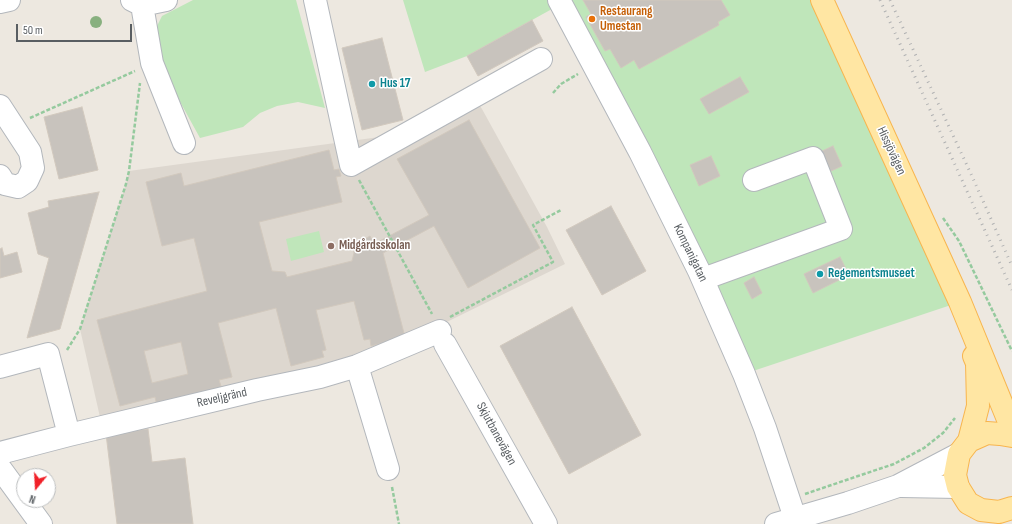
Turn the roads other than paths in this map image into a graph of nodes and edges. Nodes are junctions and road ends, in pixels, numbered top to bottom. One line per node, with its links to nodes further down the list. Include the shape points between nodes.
1 (9, 0): 6 (street)
2 (166, 0): 7 (street)
3 (316, 0): 8 (street, via 351,165)
4 (559, 0): 13 (street, Kompanigatan, via 640,152)
5 (822, 0): 14 (main road, Hissjövägen)
6 (0, 2)
7 (137, 3): 10 (street, via 147,66)
8 (541, 59)
9 (0, 106): 11 (street, via 30,152 33,168 27,181 18,187 5,184)
10 (184, 143)
11 (0, 176)
12 (754, 180): 13 (street, via 813,158 841,229)
13 (703, 280): 28 (street, Kompanigatan, via 766,428)
14 (960, 302): 18 (main road, Hissjövägen); 21 (main road, Hissjövägen, via 976,363 978,406)
15 (441, 333): 16 (street, Reveljgränd); 31 (street, Skjutbanevägen)
16 (357, 366): 19 (street, Reveljgränd, via 320,378 257,390); 24 (street)
17 (0, 367): 19 (street, via 48,354)
18 (1012, 429)
19 (69, 435): 22 (street, Reveljgränd)
20 (1012, 436): 21 (main road, via 987,433)
21 (964, 447): 25 (street); 26 (main road, Hissjövägen, via 955,475)
22 (0, 453)
23 (0, 468): 30 (street)
24 (388, 469)
25 (898, 486): 26 (street); 28 (street, via 848,503)
26 (958, 487): 29 (main road)
27 (1012, 508): 29 (main road)
28 (789, 516)
29 (983, 517)
30 (41, 524)
31 (546, 524)

